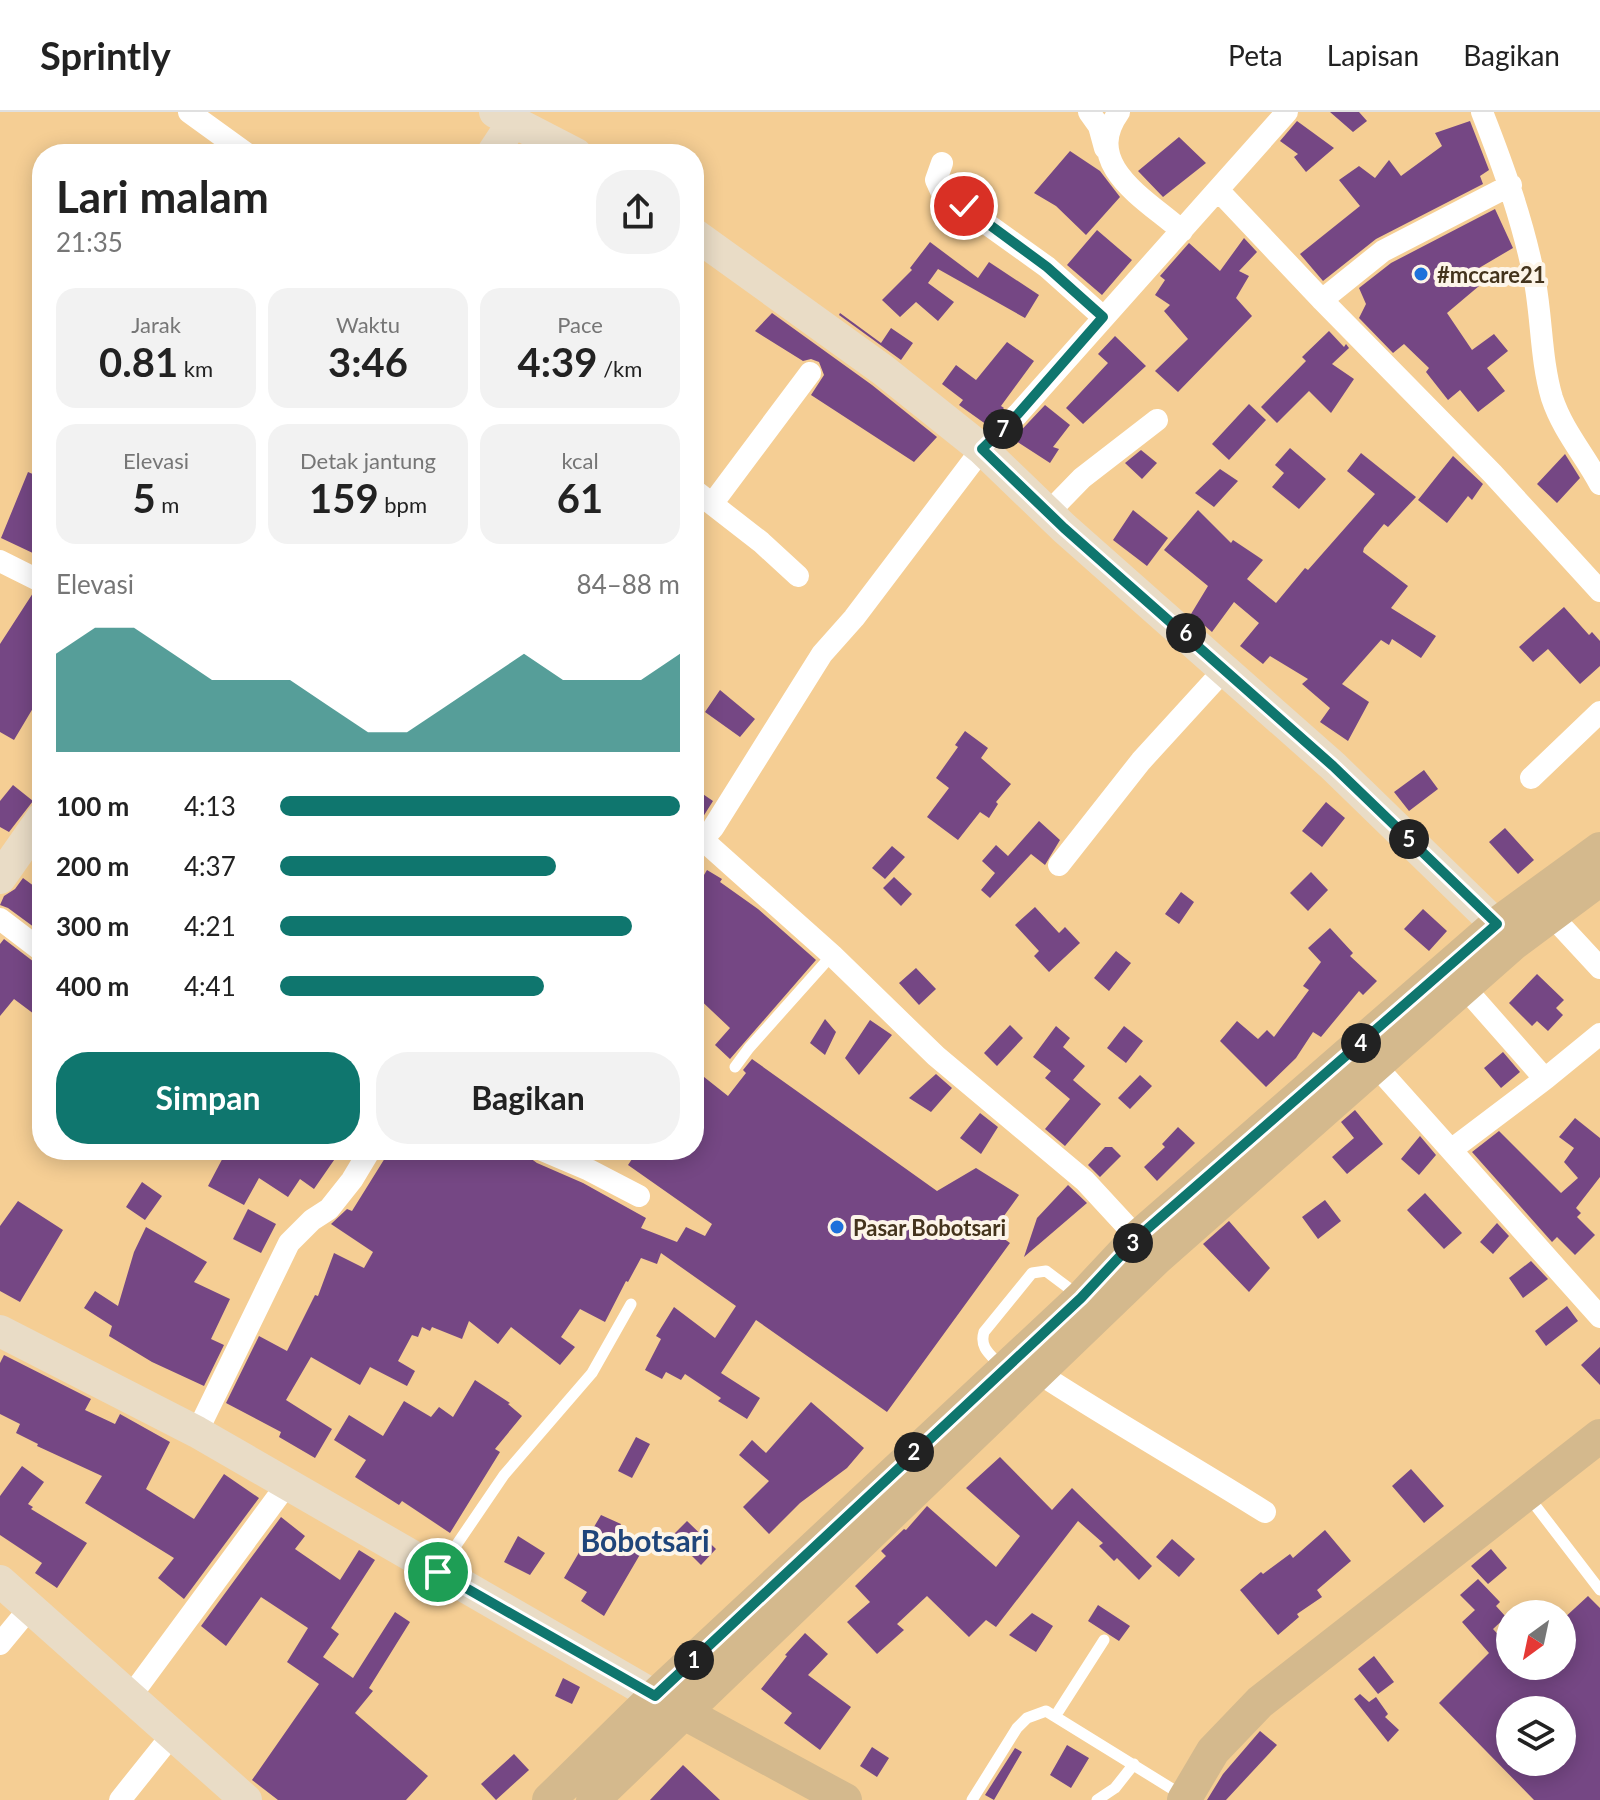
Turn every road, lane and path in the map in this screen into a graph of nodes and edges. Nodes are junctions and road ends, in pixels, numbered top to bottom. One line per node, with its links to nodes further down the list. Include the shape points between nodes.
1 (189, 112): 7 (street)
2 (1089, 112): 10 (street)
3 (1119, 112): 10 (street)
4 (1287, 112): 13 (street)
5 (1482, 112): 12 (street)
6 (504, 117): 8 (street); 9 (street)
7 (233, 144)
8 (495, 144)
9 (557, 144)
10 (1106, 149): 14 (street, via 1114,169)
11 (942, 163): 17 (street, via 936,180 941,191 1047,267)
12 (1511, 185): 16 (street, via 1383,251); 21 (street, via 1535,282 1552,396 1570,439)
13 (1218, 190): 14 (street); 16 (street)
14 (1182, 231): 17 (street)
15 (704, 241): 20 (street, via 883,370)
16 (1322, 300): 28 (street)
17 (1103, 317): 20 (street)
18 (810, 373): 23 (street)
19 (1157, 420): 24 (street, via 1082,478)
20 (982, 449): 24 (street); 32 (street, via 822,654 723,813)
21 (1600, 484)
22 (704, 498): 23 (street)
23 (712, 504): 26 (street)
24 (1048, 513): 29 (street)
25 (0, 561): 27 (street)
26 (798, 576)
27 (32, 577)
28 (1600, 591)
29 (1225, 669): 36 (street, via 1141,761); 41 (street)
30 (1600, 712): 31 (street)
31 (1531, 778)
32 (704, 830)
33 (32, 832): 37 (street)
34 (704, 842): 43 (street)
35 (1600, 849): 41 (main road)
36 (1059, 865)
37 (0, 878)
38 (1600, 879): 39 (main road)
39 (1550, 914): 41 (main road); 44 (street)
40 (0, 919): 42 (street)
41 (1506, 933): 45 (main road); 54 (main road)
42 (32, 943)
43 (832, 955): 48 (lane); 54 (street, via 936,1056 1085,1181)
44 (1600, 968)
45 (1464, 987): 47 (main road); 49 (street)
46 (1600, 1034): 49 (street)
47 (1375, 1065): 50 (street); 54 (main road)
48 (735, 1067)
49 (1545, 1079): 50 (street)
50 (1451, 1150): 57 (street)
51 (364, 1160): 60 (street, via 329,1209 289,1243)
52 (566, 1160): 53 (street)
53 (639, 1196)
54 (1148, 1248): 55 (main road); 59 (main road)
55 (1081, 1298): 59 (main road); 59 (lane, via 1046,1271 1032,1273 984,1332 986,1351)
56 (631, 1304): 65 (lane, via 602,1359 504,1475)
57 (1600, 1317)
58 (0, 1331): 60 (street)
59 (1021, 1376): 64 (street); 71 (main road)
60 (197, 1432): 62 (street)
61 (1600, 1436): 63 (main road)
62 (288, 1483): 65 (street); 70 (street)
63 (1525, 1493): 67 (lane); 76 (main road, via 1260,1702 1213,1751)
64 (1265, 1512)
65 (438, 1572): 71 (street)
66 (0, 1581): 70 (street)
67 (1600, 1590)
68 (6, 1623): 73 (street)
69 (1104, 1640): 72 (lane)
70 (131, 1700): 73 (street)
71 (669, 1705): 80 (main road); 81 (main road); 82 (main road)
72 (1056, 1715): 74 (lane); 75 (lane, via 1035,1714 1017,1728)
73 (166, 1741): 77 (street); 78 (street); 79 (street)
74 (1134, 1764): 76 (lane); 83 (lane)
75 (975, 1799)
76 (1185, 1799)
77 (120, 1800)
78 (220, 1800)
79 (246, 1800)
80 (549, 1800)
81 (593, 1800)
82 (845, 1800)
83 (1097, 1800)

